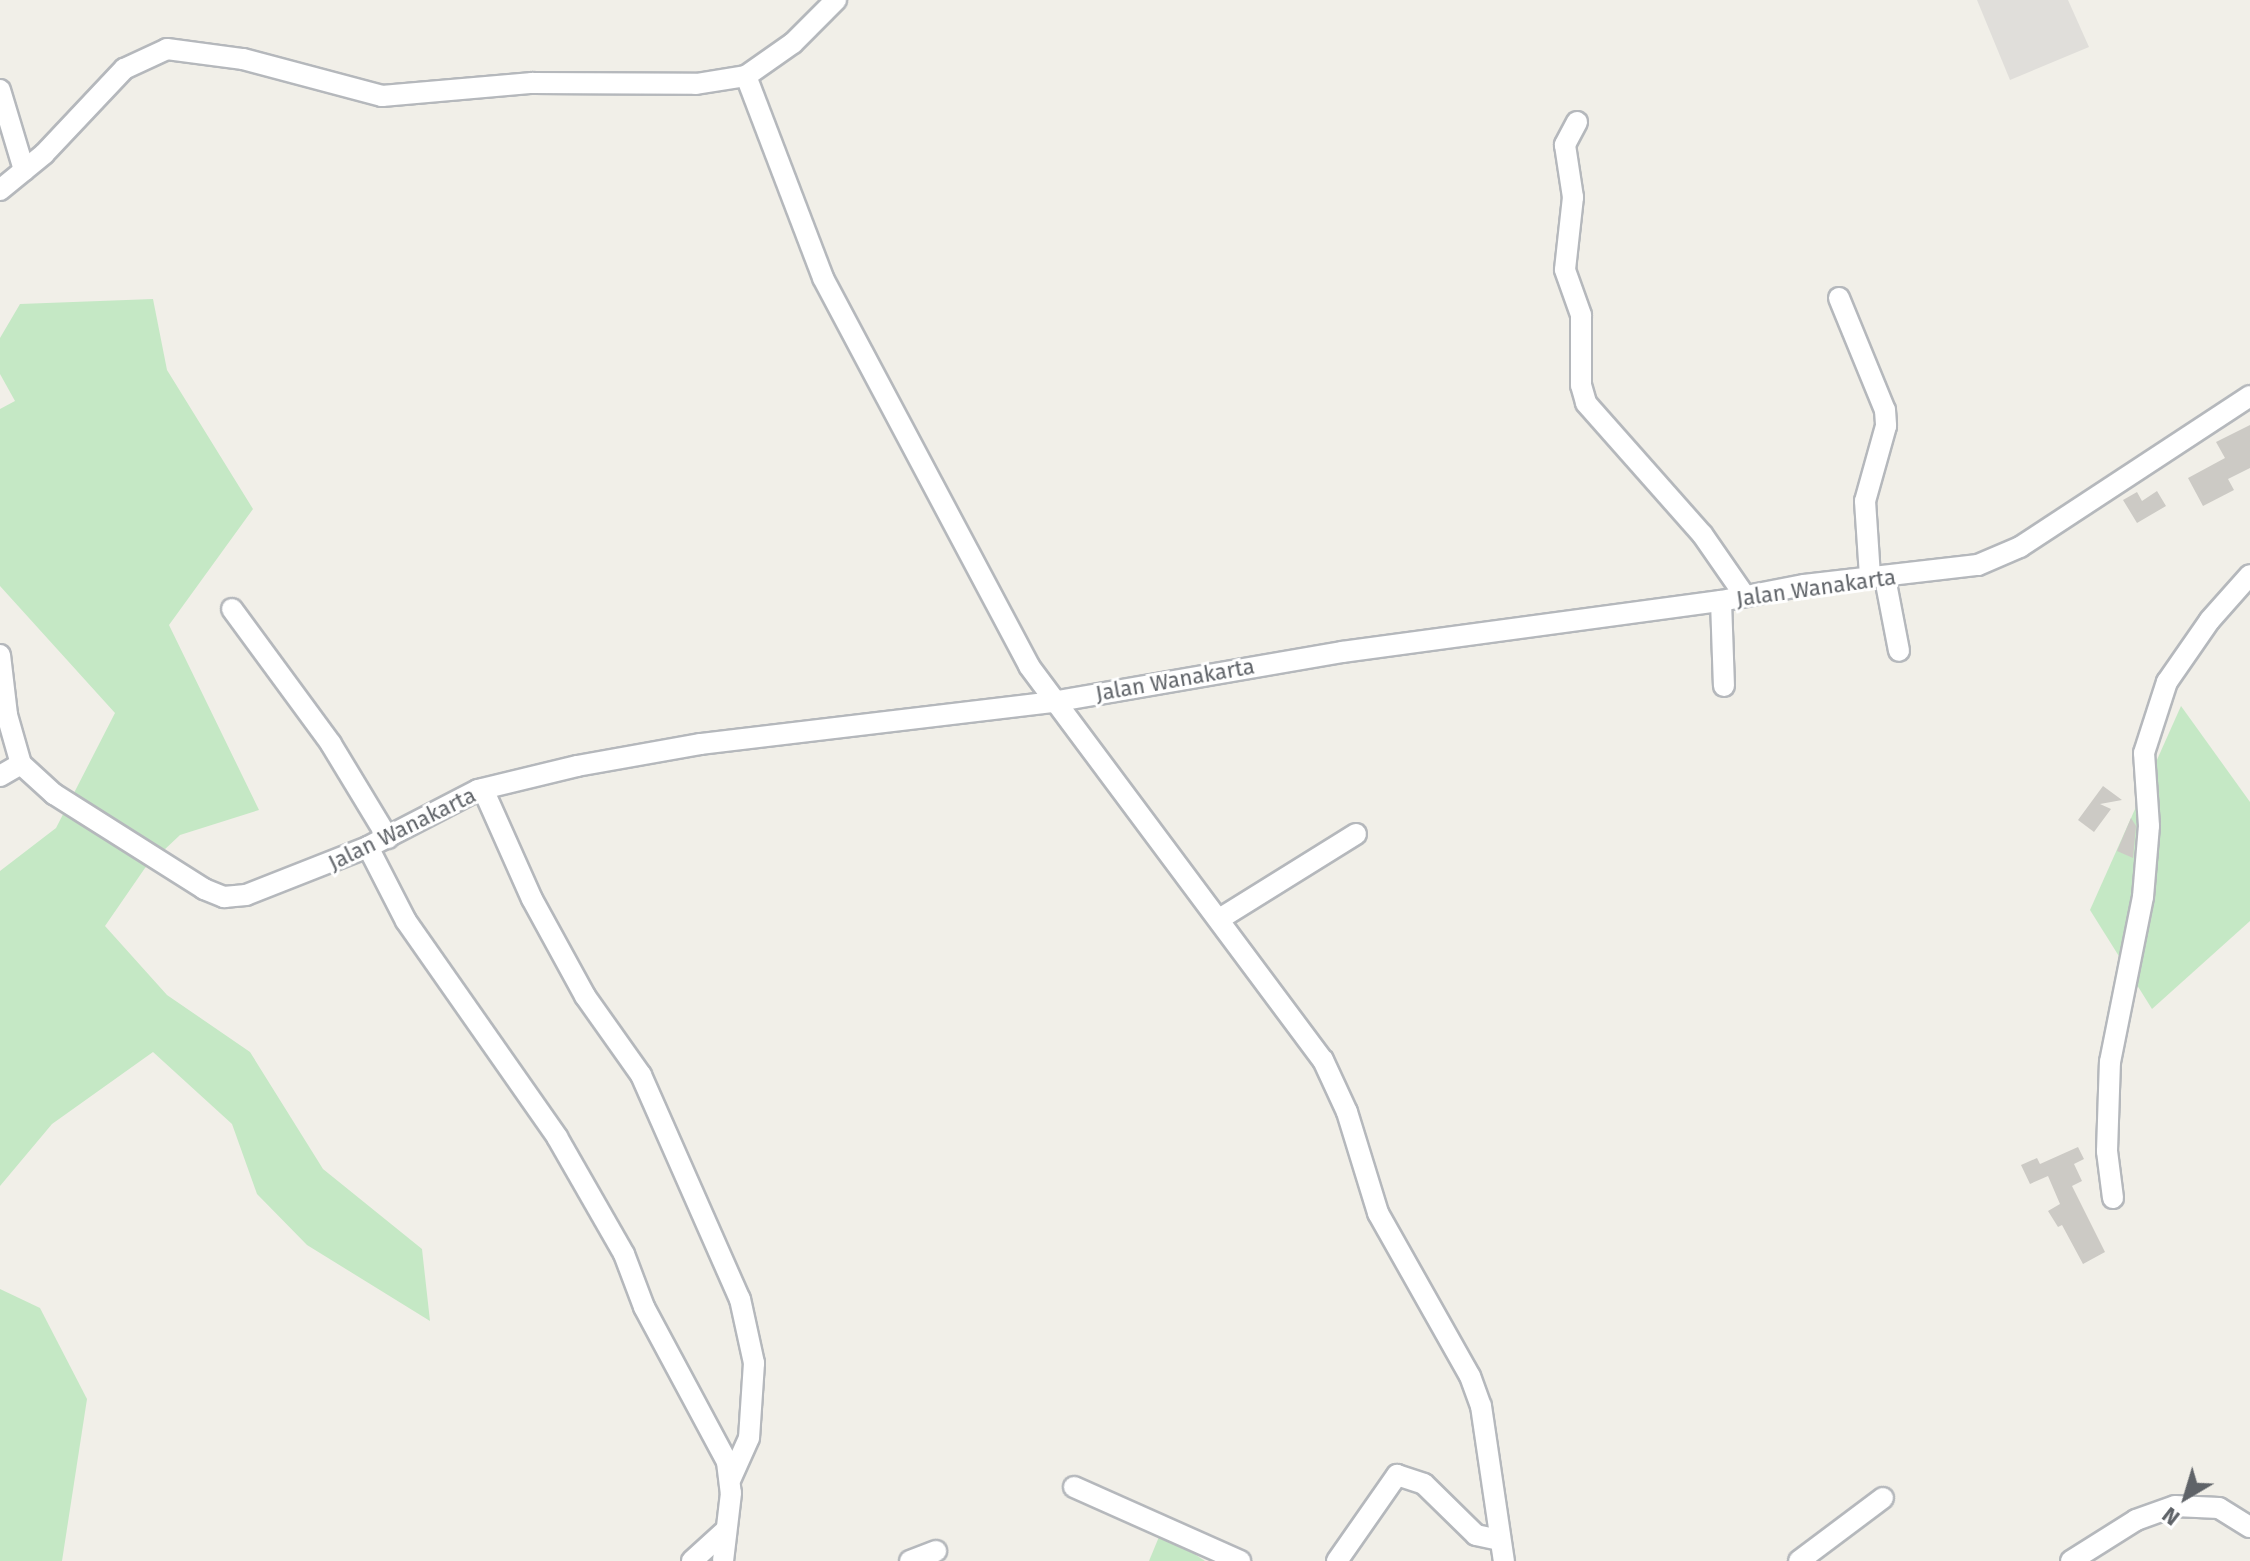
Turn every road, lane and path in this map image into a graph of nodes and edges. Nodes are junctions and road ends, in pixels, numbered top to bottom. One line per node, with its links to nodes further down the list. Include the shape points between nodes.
1 (836, 0): 2 (street, via 793,43)
2 (746, 76): 5 (street, via 696,84 532,83 382,96 243,59 167,49 124,69); 17 (street, via 839,311)
3 (0, 90): 5 (street)
4 (1577, 122): 11 (street, via 1565,145 1573,197 1565,270 1581,315 1586,403 1702,534)
5 (24, 170): 6 (street)
6 (0, 190)
7 (1839, 298): 10 (street, via 1885,410 1886,426 1865,501)
8 (2250, 396): 10 (street, Jalan Wanakarta, via 2173,451 2001,557)
9 (2250, 575): 25 (street, via 2210,620 2167,682 2144,753 2149,826 2143,897 2110,1062 2107,1151)
10 (1877, 577): 11 (street, Jalan Wanakarta); 14 (street)
11 (1745, 596): 12 (street, Jalan Wanakarta)
12 (1721, 601): 16 (street); 17 (street, Jalan Wanakarta, via 1342,652)
13 (232, 609): 22 (street, via 331,744)
14 (1899, 651)
15 (0, 655): 18 (street, via 7,715)
16 (1724, 686)
17 (1053, 702): 20 (street, Jalan Wanakarta, via 701,744); 24 (street)
18 (21, 764): 19 (street); 23 (street, Jalan Wanakarta, via 54,794 224,897 275,887)
19 (0, 776)
20 (483, 789): 22 (street, Jalan Wanakarta); 26 (street, via 532,899 585,996 647,1087 740,1299 754,1363 749,1438)
21 (1356, 834): 24 (street)
22 (388, 838): 23 (street, Jalan Wanakarta)
23 (368, 847): 26 (street, via 406,921 592,1194)
24 (1221, 918): 31 (street, via 1323,1060 1347,1112 1378,1213 1470,1376 1484,1421)
25 (2113, 1198)
26 (731, 1478): 30 (street)
27 (1074, 1487): 36 (street)
28 (1883, 1498): 39 (street)
29 (2250, 1527): 40 (street, via 2219,1508 2175,1506 2136,1520)
30 (725, 1531): 33 (street); 34 (street)
31 (1499, 1540): 37 (street, via 1476,1535 1424,1484 1397,1475); 38 (street)
32 (936, 1551): 35 (street)
33 (692, 1561)
34 (723, 1561)
35 (910, 1561)
36 (1240, 1561)
37 (1337, 1561)
38 (1504, 1561)
39 (1799, 1561)
40 (2071, 1561)

